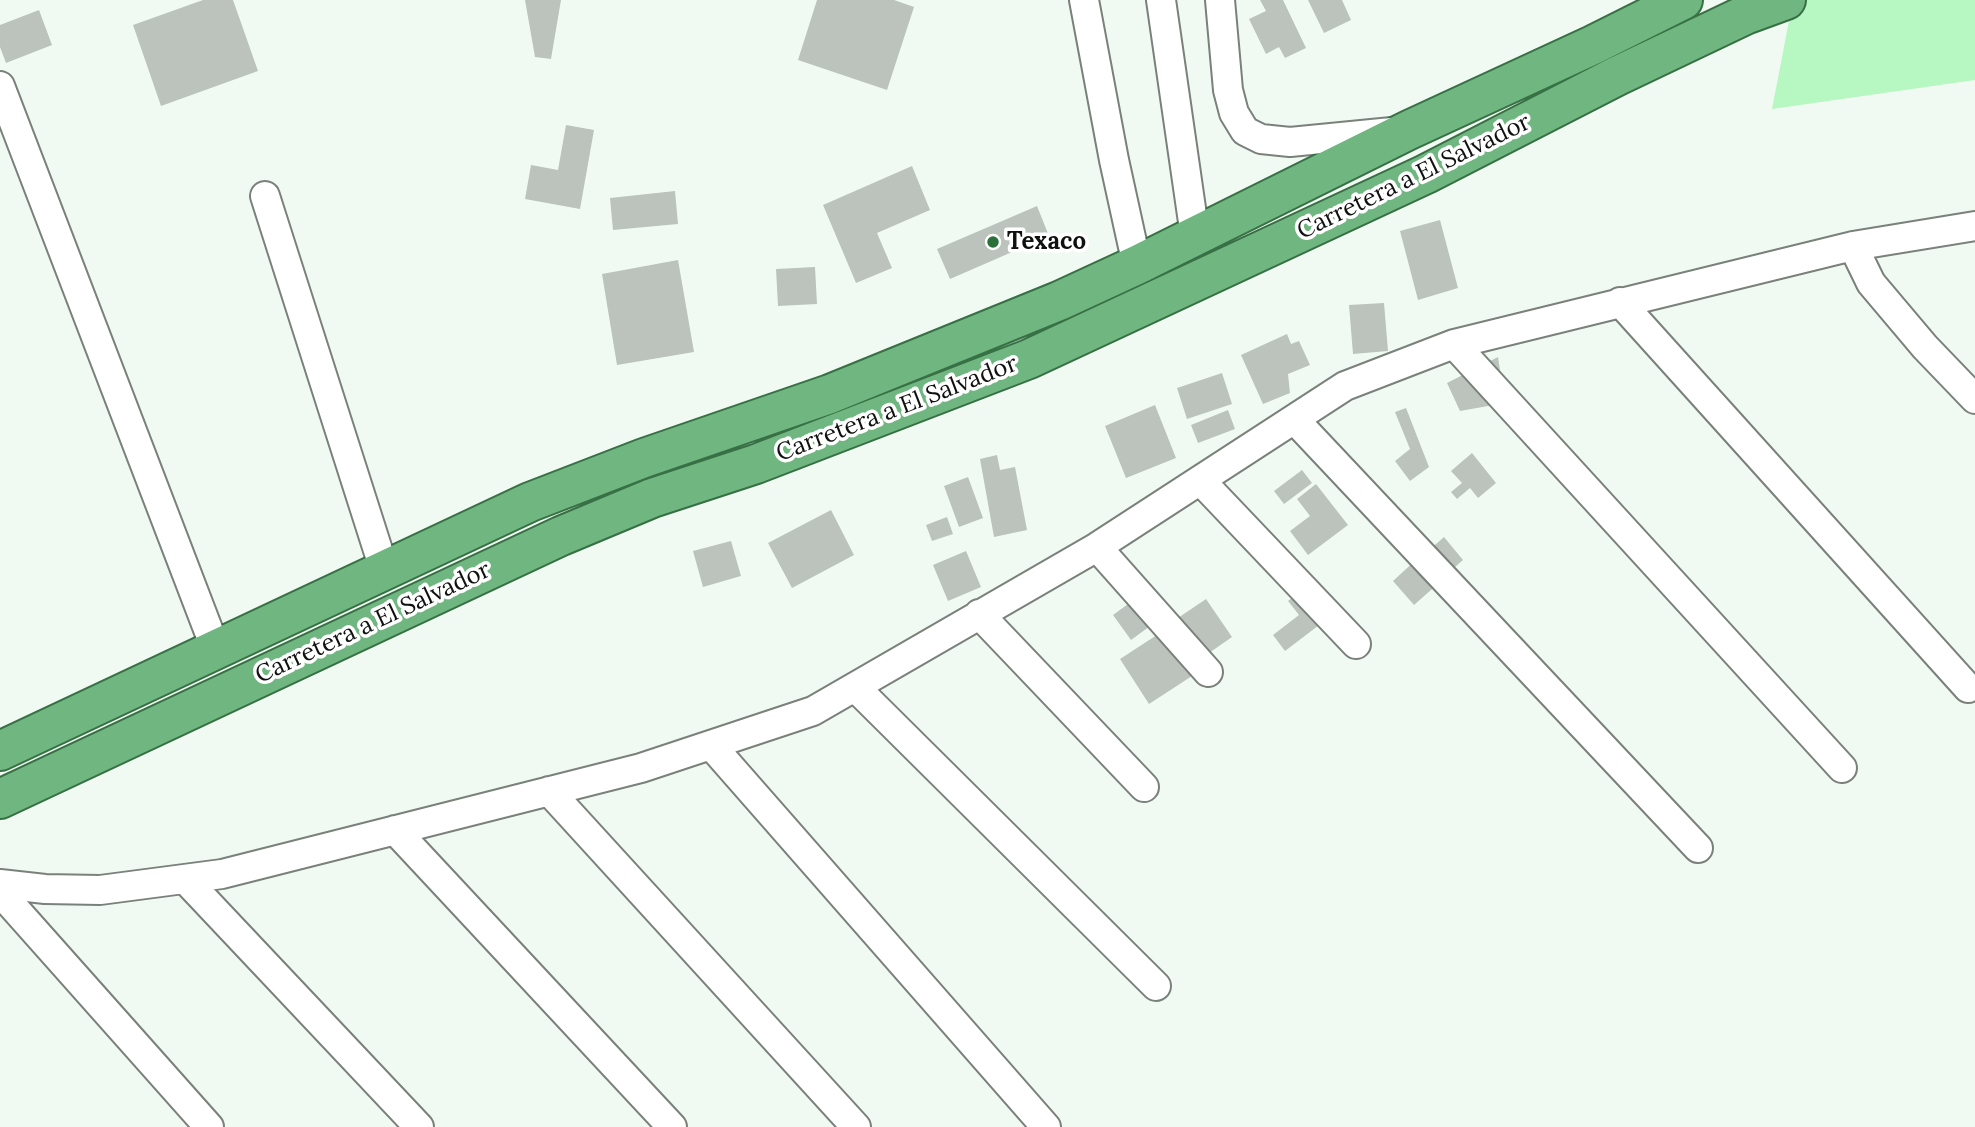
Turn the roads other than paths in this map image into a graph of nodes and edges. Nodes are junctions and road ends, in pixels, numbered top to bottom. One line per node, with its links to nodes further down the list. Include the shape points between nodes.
1 (1084, 0): 12 (street)
2 (1161, 0): 10 (street)
3 (1220, 0): 7 (street, via 1228,90 1245,131 1261,139 1290,142)
4 (1683, 0): 7 (highway, Carretera a El Salvador)
5 (1786, 0): 31 (highway, Carretera a El Salvador, via 1745,15 1426,174 1029,359 561,536)
6 (0, 86): 22 (street)
7 (1409, 130): 10 (highway, Carretera a El Salvador)
8 (265, 196): 19 (street)
9 (1975, 226): 11 (street)
10 (1195, 236): 12 (highway, Carretera a El Salvador)
11 (1853, 246): 13 (street); 15 (street, via 1871,282)
12 (1137, 265): 19 (highway, Carretera a El Salvador, via 830,394 530,502)
13 (1620, 302): 14 (street); 25 (street)
14 (1454, 344): 16 (street, via 1345,387); 28 (street)
15 (1975, 399)
16 (1294, 419): 17 (street); 33 (street)
17 (1200, 481): 18 (street); 21 (street)
18 (1097, 547): 20 (street); 23 (street)
19 (384, 569): 22 (highway, Carretera a El Salvador)
20 (979, 614): 24 (street); 29 (street)
21 (1356, 644)
22 (216, 650): 27 (highway, Carretera a El Salvador)
23 (1208, 672)
24 (856, 688): 26 (street, via 813,711); 37 (street)
25 (1968, 688)
26 (712, 745): 30 (street); 42 (street)
27 (0, 751)
28 (1842, 768)
29 (1144, 787)
30 (550, 791): 32 (street); 41 (street)
31 (0, 799)
32 (395, 830): 34 (street, via 222,874); 40 (street)
33 (1698, 848)
34 (185, 879): 35 (street, via 100,890); 39 (street)
35 (0, 884)
36 (0, 892): 38 (street)
37 (1156, 986)
38 (209, 1127)
39 (419, 1127)
40 (672, 1127)
41 (856, 1127)
42 (1046, 1127)

